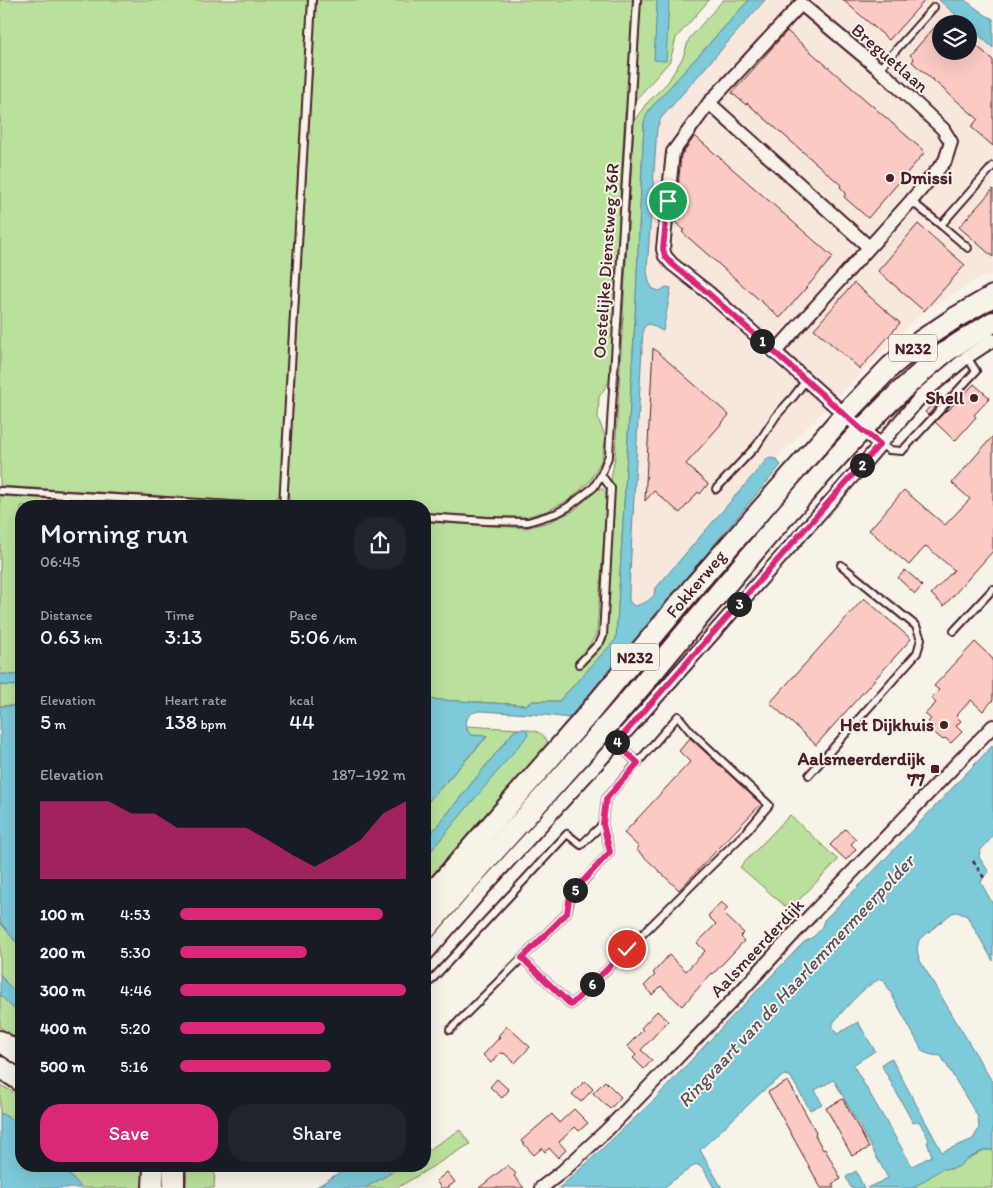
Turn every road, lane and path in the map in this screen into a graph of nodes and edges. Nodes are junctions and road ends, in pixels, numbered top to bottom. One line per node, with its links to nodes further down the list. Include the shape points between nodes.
1 (312, 0): 24 (lane)
2 (637, 0): 20 (lane, Oostelijke Dienstweg 36R, via 609,455)
3 (934, 7): 4 (lane)
4 (879, 69): 5 (street, Breguetlaan, via 801,4); 7 (street, Breguetlaan, via 943,129 951,142 945,161)
5 (708, 103): 9 (street); 14 (street, Breguetlaan, via 673,152 663,249 672,264)
6 (993, 166): 8 (lane)
7 (911, 202): 8 (lane); 9 (street, Breguetlaan)
8 (941, 225): 10 (lane)
9 (869, 247): 14 (street, Breguetlaan)
10 (968, 248)
11 (993, 296): 17 (main road, Fokkerweg / N232, via 922,340 890,367)
12 (993, 322): 18 (main road, Fokkerweg / N232, via 939,357)
13 (993, 340): 15 (street)
14 (775, 352): 16 (street, Breguetlaan)
15 (967, 357): 19 (street, via 924,393); 19 (lane, via 976,371 902,451 889,450)
16 (806, 380): 17 (street, Breguetlaan); 21 (lane, via 757,445)
17 (845, 414): 18 (street, Breguetlaan); 37 (main road, Fokkerweg / N232)
18 (862, 430): 19 (street); 38 (main road, Fokkerweg / N232, via 600,734)
19 (880, 444): 31 (street)
20 (601, 475): 25 (lane, Oostelijke Dienstweg 36R, via 594,487 568,507 528,522); 29 (lane, via 611,488 603,636)
21 (716, 490)
22 (0, 491): 23 (lane)
23 (148, 500)
24 (283, 500)
25 (431, 518)
26 (841, 566): 33 (lane, via 916,626 921,638 917,653)
27 (993, 589): 28 (lane)
28 (954, 631)
29 (580, 664)
30 (993, 726): 51 (street, Aalsmeerderdijk, via 607,1130)
31 (616, 743): 32 (lane); 39 (street)
32 (638, 763): 34 (lane, via 606,799); 40 (lane, via 678,716 769,805 748,830 571,1005)
33 (809, 775)
34 (603, 824): 40 (lane, via 610,852 570,895 567,913); 41 (lane, via 581,845 567,834)
35 (973, 861): 36 (path)
36 (984, 878)
37 (431, 893)
38 (431, 923)
39 (431, 949)
40 (522, 958): 42 (lane)
41 (431, 981)
42 (450, 1030)
43 (0, 1041): 44 (main road)
44 (15, 1051)
45 (0, 1067): 46 (main road)
46 (15, 1076)
47 (154, 1172): 49 (main road)
48 (174, 1172): 50 (main road)
49 (153, 1188)
50 (174, 1188)
51 (542, 1188)

